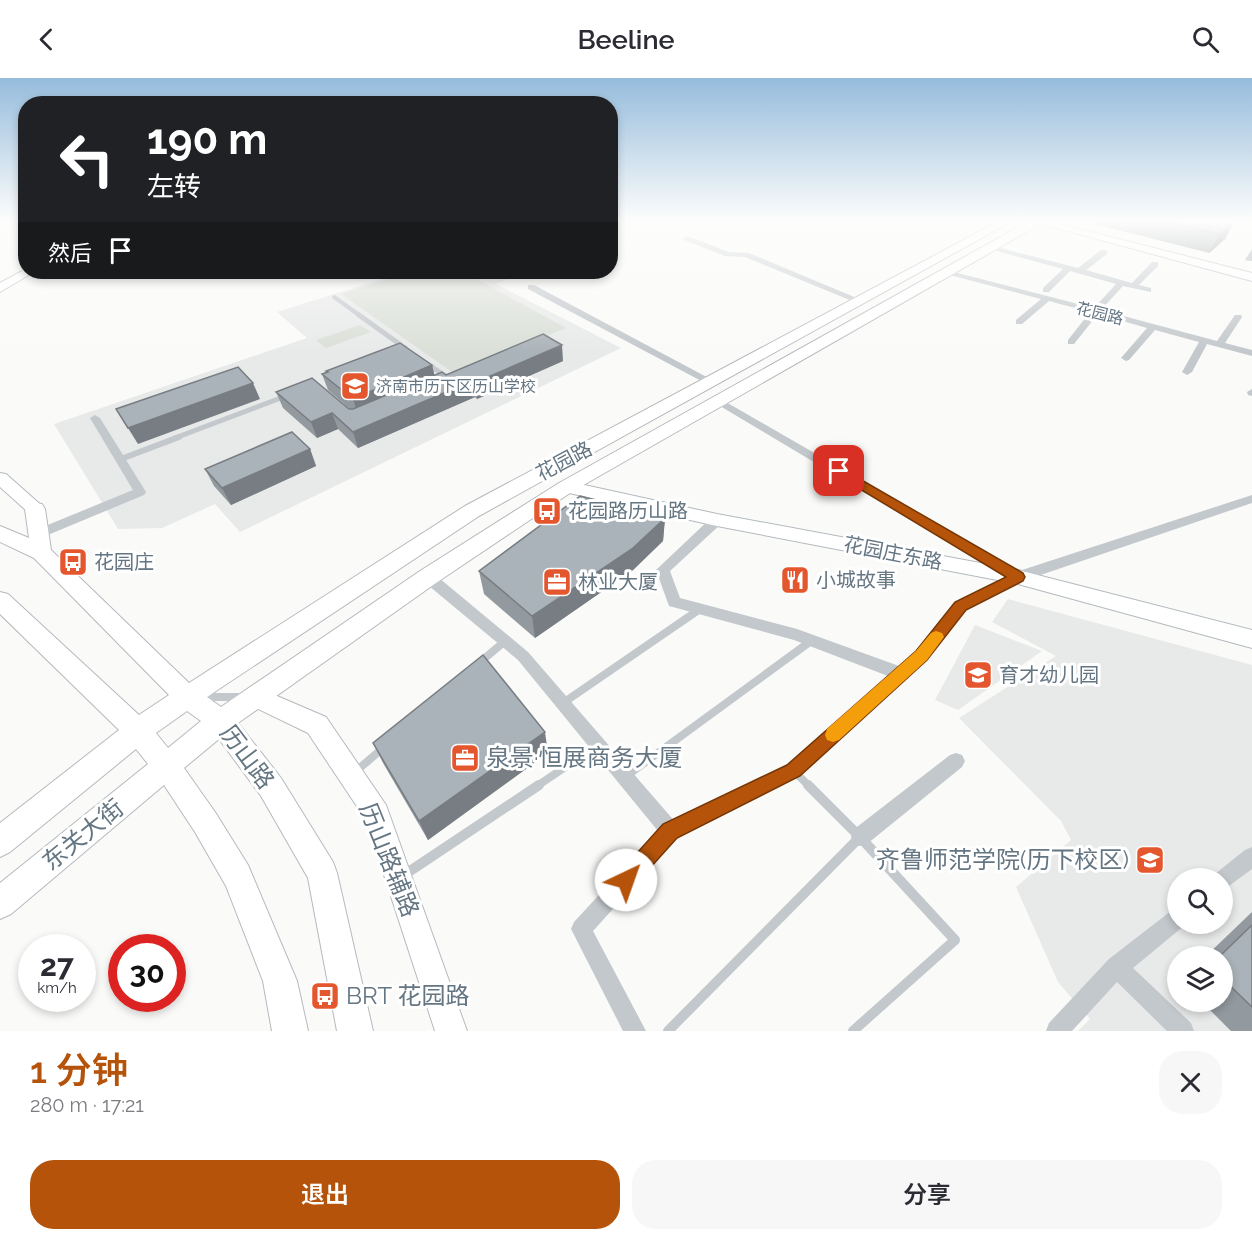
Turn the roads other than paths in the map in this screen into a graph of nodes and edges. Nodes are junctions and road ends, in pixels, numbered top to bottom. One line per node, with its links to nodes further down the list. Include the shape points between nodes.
1 (769, 264): 22 (street)
2 (927, 264): 22 (main road, 花园路)
3 (962, 264): 12 (main road, 花园路)
4 (1055, 264): 9 (street)
5 (1088, 264): 11 (street)
6 (1155, 264): 16 (street)
7 (1204, 264): 13 (street)
8 (1230, 264): 10 (street)
9 (1068, 268): 11 (street); 20 (street)
10 (1252, 270)
11 (1080, 271): 15 (street)
12 (949, 272): 20 (street, 花园路); 38 (main road, 花园路)
13 (1252, 277)
14 (18, 278): 18 (street)
15 (1121, 283): 16 (street); 23 (street)
16 (1134, 286): 19 (street)
17 (531, 287): 35 (street)
18 (0, 288)
19 (1148, 290)
20 (1047, 295): 23 (street, 花园路); 25 (street)
21 (334, 297): 30 (lane)
22 (860, 301): 35 (main road, 花园路)
23 (1097, 310): 26 (street, 花园路); 28 (street)
24 (1238, 317): 29 (street)
25 (1019, 322)
26 (1153, 326): 27 (street, 花园路); 32 (street)
27 (1205, 340): 29 (street, 花园路); 34 (street)
28 (1071, 342)
29 (1220, 344): 31 (street, 花园路)
30 (411, 352)
31 (1252, 353)
32 (1126, 358)
33 (421, 359): 36 (lane, via 450,380)
34 (1187, 372)
35 (711, 382): 57 (main road, 花园路, via 472,511)
36 (440, 384)
37 (292, 393): 40 (lane)
38 (719, 401): 42 (main road, 花园路); 49 (street)
39 (95, 418): 40 (street)
40 (121, 459): 47 (street, via 140,492)
41 (0, 478): 44 (street)
42 (566, 487): 45 (street, 花园庄东路); 48 (main road, 花园路)
43 (1252, 498): 49 (street)
44 (35, 509): 47 (main road)
45 (717, 520): 49 (street, 花园庄东路); 51 (street, via 663,570 674,602)
46 (0, 533): 47 (main road, 历山路)
47 (40, 543): 57 (main road, 历山路)
48 (428, 577): 54 (street); 58 (main road, 花园路)
49 (1018, 577): 52 (street, 花园庄东路); 56 (street, via 960,606 922,655)
50 (0, 600): 61 (main road)
51 (700, 609): 53 (street); 59 (lane)
52 (1252, 639)
53 (811, 641): 56 (street); 68 (lane)
54 (504, 642): 55 (lane); 59 (street, via 523,656)
55 (468, 673)
56 (901, 674): 66 (lane)
57 (187, 697): 58 (lane, 历山路辅路); 60 (main road, 历山路); 61 (main road, 花园路)
58 (256, 697): 60 (main road, 花园路); 67 (street, 历山路辅路, via 317,725)
59 (563, 703): 63 (street)
60 (221, 721): 65 (main road, 花园路); 81 (main road, 历山路, via 271,787 322,873)
61 (138, 731): 65 (main road); 71 (main road)
62 (387, 744): 67 (lane)
63 (598, 745): 68 (street); 74 (lane)
64 (956, 761): 70 (street)
65 (167, 767): 75 (main road, 东关大街); 78 (main road, via 237,876)
66 (793, 771): 69 (lane); 70 (lane)
67 (351, 776): 74 (street, 历山路辅路, via 377,814)
68 (625, 777): 69 (street)
69 (670, 831): 83 (street, via 581,929)
70 (860, 837): 84 (lane); 85 (lane, via 955,940)
71 (0, 842)
72 (1252, 857): 73 (street)
73 (1233, 872)
74 (399, 878): 82 (street, 历山路辅路)
75 (0, 903)
76 (1167, 927): 77 (street)
77 (1118, 967): 86 (street); 87 (street)
78 (280, 981): 79 (street); 80 (main road)
79 (272, 1031)
80 (290, 1031)
81 (355, 1031)
82 (451, 1031)
83 (636, 1031)
84 (668, 1031)
85 (854, 1031)
86 (1057, 1031)
87 (1183, 1031)

